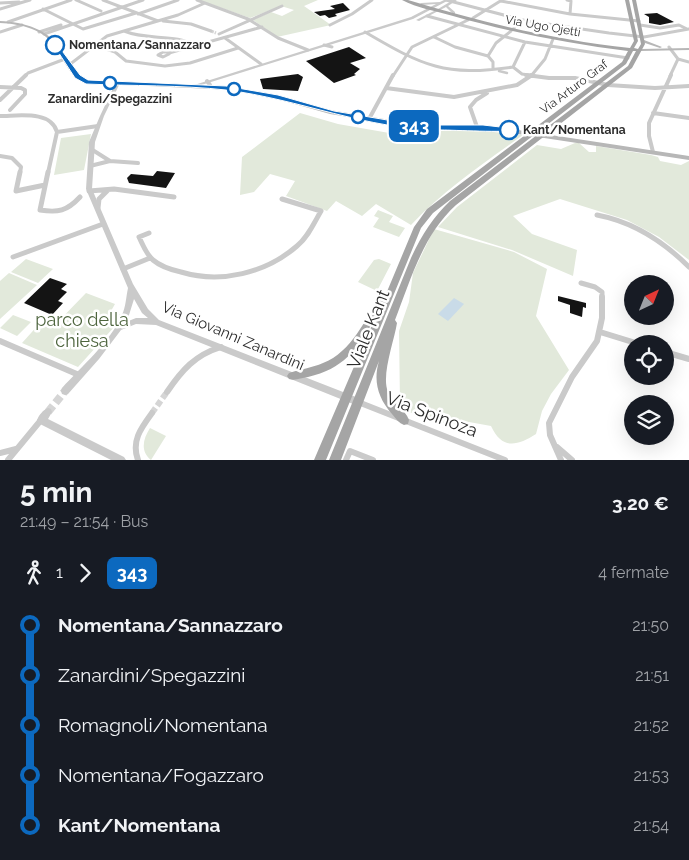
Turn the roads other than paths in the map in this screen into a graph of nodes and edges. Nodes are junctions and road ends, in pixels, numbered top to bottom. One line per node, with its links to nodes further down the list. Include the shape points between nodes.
1 (30, 0): 17 (street)
2 (72, 0): 24 (street)
3 (76, 0): 27 (street)
4 (103, 0): 22 (street)
5 (135, 0): 22 (street)
6 (143, 0): 22 (street)
7 (178, 0): 29 (street)
8 (197, 0): 18 (street)
9 (372, 0): 43 (street, via 350,16)
10 (404, 0): 20 (main road)
11 (410, 0): 20 (main road)
12 (501, 0): 26 (street); 31 (street)
13 (569, 0): 31 (street)
14 (627, 0): 37 (main road)
15 (634, 0): 41 (main road)
16 (448, 2): 20 (street); 25 (street); 25 (street); 26 (street); 28 (street)
17 (20, 3): 19 (street); 23 (street)
18 (205, 3): 33 (street); 36 (street)
19 (0, 4)
20 (422, 5): 25 (main road); 30 (street)
21 (282, 6): 33 (street)
22 (119, 7): 27 (street); 29 (street); 42 (street)
23 (0, 9)
24 (43, 9): 39 (street); 40 (street)
25 (436, 9): 28 (main road); 30 (street); 30 (street)
26 (484, 10): 32 (street); 35 (street)
27 (101, 11): 40 (street)
28 (450, 13): 30 (street); 32 (main road, Via Ugo Ojetti); 34 (main road, Via Ugo Ojetti)
29 (137, 14): 36 (street); 42 (street, via 83,29)
30 (425, 14): 45 (street); 58 (street)
31 (570, 14): 37 (street)
32 (473, 18): 51 (main road, Via Ugo Ojetti)
33 (251, 20): 46 (street); 47 (street)
34 (468, 20): 45 (street); 51 (main road, Via Ugo Ojetti)
35 (522, 20): 48 (street); 51 (street)
36 (159, 21): 52 (street); 53 (street, via 191,24)
37 (631, 21): 41 (street); 60 (main road)
38 (0, 22): 39 (main road)
39 (8, 22): 44 (main road)
40 (68, 22): 42 (street); 57 (street)
41 (640, 23): 49 (street); 69 (main road)
42 (73, 24): 57 (street)
43 (330, 24)
44 (22, 25): 54 (street); 57 (main road)
45 (458, 26): 61 (street); 63 (street)
46 (235, 27): 55 (street); 62 (street, via 217,33)
47 (262, 27): 55 (street); 77 (street, via 278,38)
48 (562, 27): 59 (street); 60 (street)
49 (662, 28): 50 (street, via 679,25); 56 (street)
50 (688, 29): 56 (street)
51 (513, 30): 59 (main road, Via Ugo Ojetti); 63 (street); 65 (main road, Via Ugo Ojetti)
52 (124, 31): 70 (street, via 107,36); 71 (street, via 141,37 182,38)
53 (211, 31)
54 (0, 32)
55 (244, 32): 62 (street)
56 (670, 32): 69 (street)
57 (42, 33): 83 (main road, via 50,38)
58 (367, 34): 64 (street); 66 (street); 81 (street)
59 (559, 36): 79 (main road, Via Ugo Ojetti)
60 (635, 36): 69 (street); 79 (main road)
61 (434, 37): 81 (street, via 414,45); 82 (street)
62 (226, 38): 71 (street); 74 (street)
63 (504, 38): 67 (street); 82 (street, via 496,43)
64 (342, 39): 66 (street); 68 (street)
65 (553, 39): 73 (street); 79 (main road, Via Ugo Ojetti)
66 (346, 42): 72 (street)
67 (525, 42): 73 (street); 89 (street)
68 (324, 44): 72 (street); 77 (street)
69 (643, 44): 76 (main road); 76 (main road); 79 (main road); 84 (main road, Via Arturo Graf)
70 (94, 45): 74 (street, via 113,51 126,61 165,66 190,63); 88 (street)
71 (197, 46): 78 (street)
72 (332, 47): 80 (street)
73 (552, 47): 79 (street); 93 (street)
74 (238, 48): 87 (street)
75 (689, 48): 76 (main road)
76 (671, 49): 85 (street)
77 (308, 50): 80 (street)
78 (169, 53)
79 (631, 53): 84 (street, Via Arturo Graf); 95 (main road, Via Arturo Graf, via 620,67)
80 (299, 55): 87 (street); 96 (street)
81 (405, 56): 90 (street, via 452,72); 101 (street)
82 (488, 56): 90 (street, via 493,62)
83 (64, 59): 88 (main road); 100 (street, via 32,70)
84 (636, 59): 97 (main road, Via Arturo Graf)
85 (678, 59): 86 (street); 102 (street)
86 (689, 62)
87 (261, 64): 96 (street)
88 (69, 65): 94 (main road, via 83,81)
89 (513, 67): 91 (street); 93 (street, via 520,74)
90 (493, 69): 91 (street)
91 (499, 70): 92 (street)
92 (508, 73)
93 (533, 76): 95 (street, via 575,78); 103 (street, via 525,83)
94 (118, 83): 96 (main road); 112 (street, Via Giovanni Zanardini)
95 (598, 83): 97 (street); 110 (main road, Via Arturo Graf)
96 (207, 84): 109 (main road)
97 (608, 85): 102 (street); 111 (main road, Via Arturo Graf)
98 (689, 86): 102 (street)
99 (0, 87): 100 (street)
100 (13, 87): 104 (street); 105 (street, via 24,88 26,92)
101 (386, 88): 103 (street, via 449,97); 109 (street)
102 (665, 88): 106 (street)
103 (489, 92): 113 (street, via 470,108)
104 (0, 100)
105 (10, 110)
106 (653, 113): 108 (street); 118 (street, via 648,132)
107 (0, 117): 114 (street, via 47,119 55,125)
108 (689, 118)
109 (369, 119): 113 (main road, via 422,127)
110 (548, 120): 111 (street); 115 (main road, Via Arturo Graf)
111 (556, 124): 116 (main road, Via Arturo Graf)
112 (98, 126): 114 (street); 117 (street, Via Giovanni Zanardini)
113 (477, 127): 115 (main road)
114 (57, 132): 124 (street)
115 (531, 134): 116 (main road); 127 (main road, Viale Kant)
116 (541, 135): 118 (main road); 131 (main road, Viale Kant)
117 (91, 149): 121 (street); 123 (street, Via Giovanni Zanardini)
118 (653, 152): 120 (main road)
119 (0, 156): 124 (street, via 12,158 22,168 16,191)
120 (689, 158)
121 (110, 161): 122 (street); 123 (street)
122 (138, 163)
123 (90, 166): 126 (street, Via Giovanni Zanardini)
124 (45, 186): 128 (street, via 40,210 58,213 71,207)
125 (112, 189): 126 (street); 129 (street); 132 (street, via 100,196)
126 (89, 191): 132 (street, Via Giovanni Zanardini)
127 (450, 195): 131 (street, via 445,202); 135 (main road, Viale Kant)
128 (80, 197)
129 (174, 197)
130 (282, 200): 139 (street, via 321,212 298,245 266,265 235,275 202,277 172,269)
131 (453, 203): 133 (main road, Viale Kant)
132 (98, 213): 136 (street, Via Giovanni Zanardini)
133 (441, 214): 135 (street, Viale Kant, via 445,207 442,205); 145 (main road, Viale Kant, via 424,239)
134 (597, 215): 140 (street, via 620,220 644,232)
135 (424, 219): 144 (main road, Viale Kant)
136 (103, 224): 138 (street); 141 (street, Via Giovanni Zanardini)
137 (149, 233): 139 (street, via 139,236)
138 (13, 258)
139 (150, 258): 141 (street)
140 (689, 267)
141 (123, 269): 143 (street, Via Giovanni Zanardini)
142 (581, 283): 148 (street, via 597,288 603,294)
143 (130, 285): 146 (street, Via Giovanni Zanardini, via 145,311); 147 (street, via 130,306)
144 (392, 285): 155 (main road, via 347,354 323,368); 158 (main road, Viale Kant)
145 (395, 309): 159 (main road, Viale Kant); 163 (main road, via 380,381 388,402)
146 (156, 322): 147 (street, via 136,321); 151 (street, Via Giovanni Zanardini)
147 (120, 328): 154 (street)
148 (600, 332): 149 (street); 164 (street, via 552,414 549,428)
149 (624, 339)
150 (0, 341): 154 (street)
151 (222, 347): 155 (street, Via Giovanni Zanardini); 157 (street, via 204,352 190,361)
152 (674, 355): 153 (street)
153 (689, 359)
154 (79, 376): 156 (street)
155 (292, 376): 158 (street, Via Giovanni Zanardini)
156 (65, 392)
157 (167, 392)
158 (346, 398): 159 (street, Via Spinoza); 170 (main road, Viale Kant)
159 (358, 402): 163 (street, Via Spinoza); 171 (main road, Viale Kant)
160 (48, 412): 162 (street)
161 (152, 413): 169 (street, via 136,441)
162 (41, 420): 165 (street); 168 (street)
163 (404, 420): 174 (street, Via Spinoza)
164 (555, 444): 175 (street); 176 (street)
165 (17, 449): 166 (street); 167 (street)
166 (0, 453)
167 (8, 460)
168 (121, 460)
169 (138, 460)
170 (320, 460)
171 (335, 460)
172 (346, 460): 173 (street, via 350,451)
173 (373, 460)
174 (505, 460)
175 (561, 460)
176 (572, 460)

